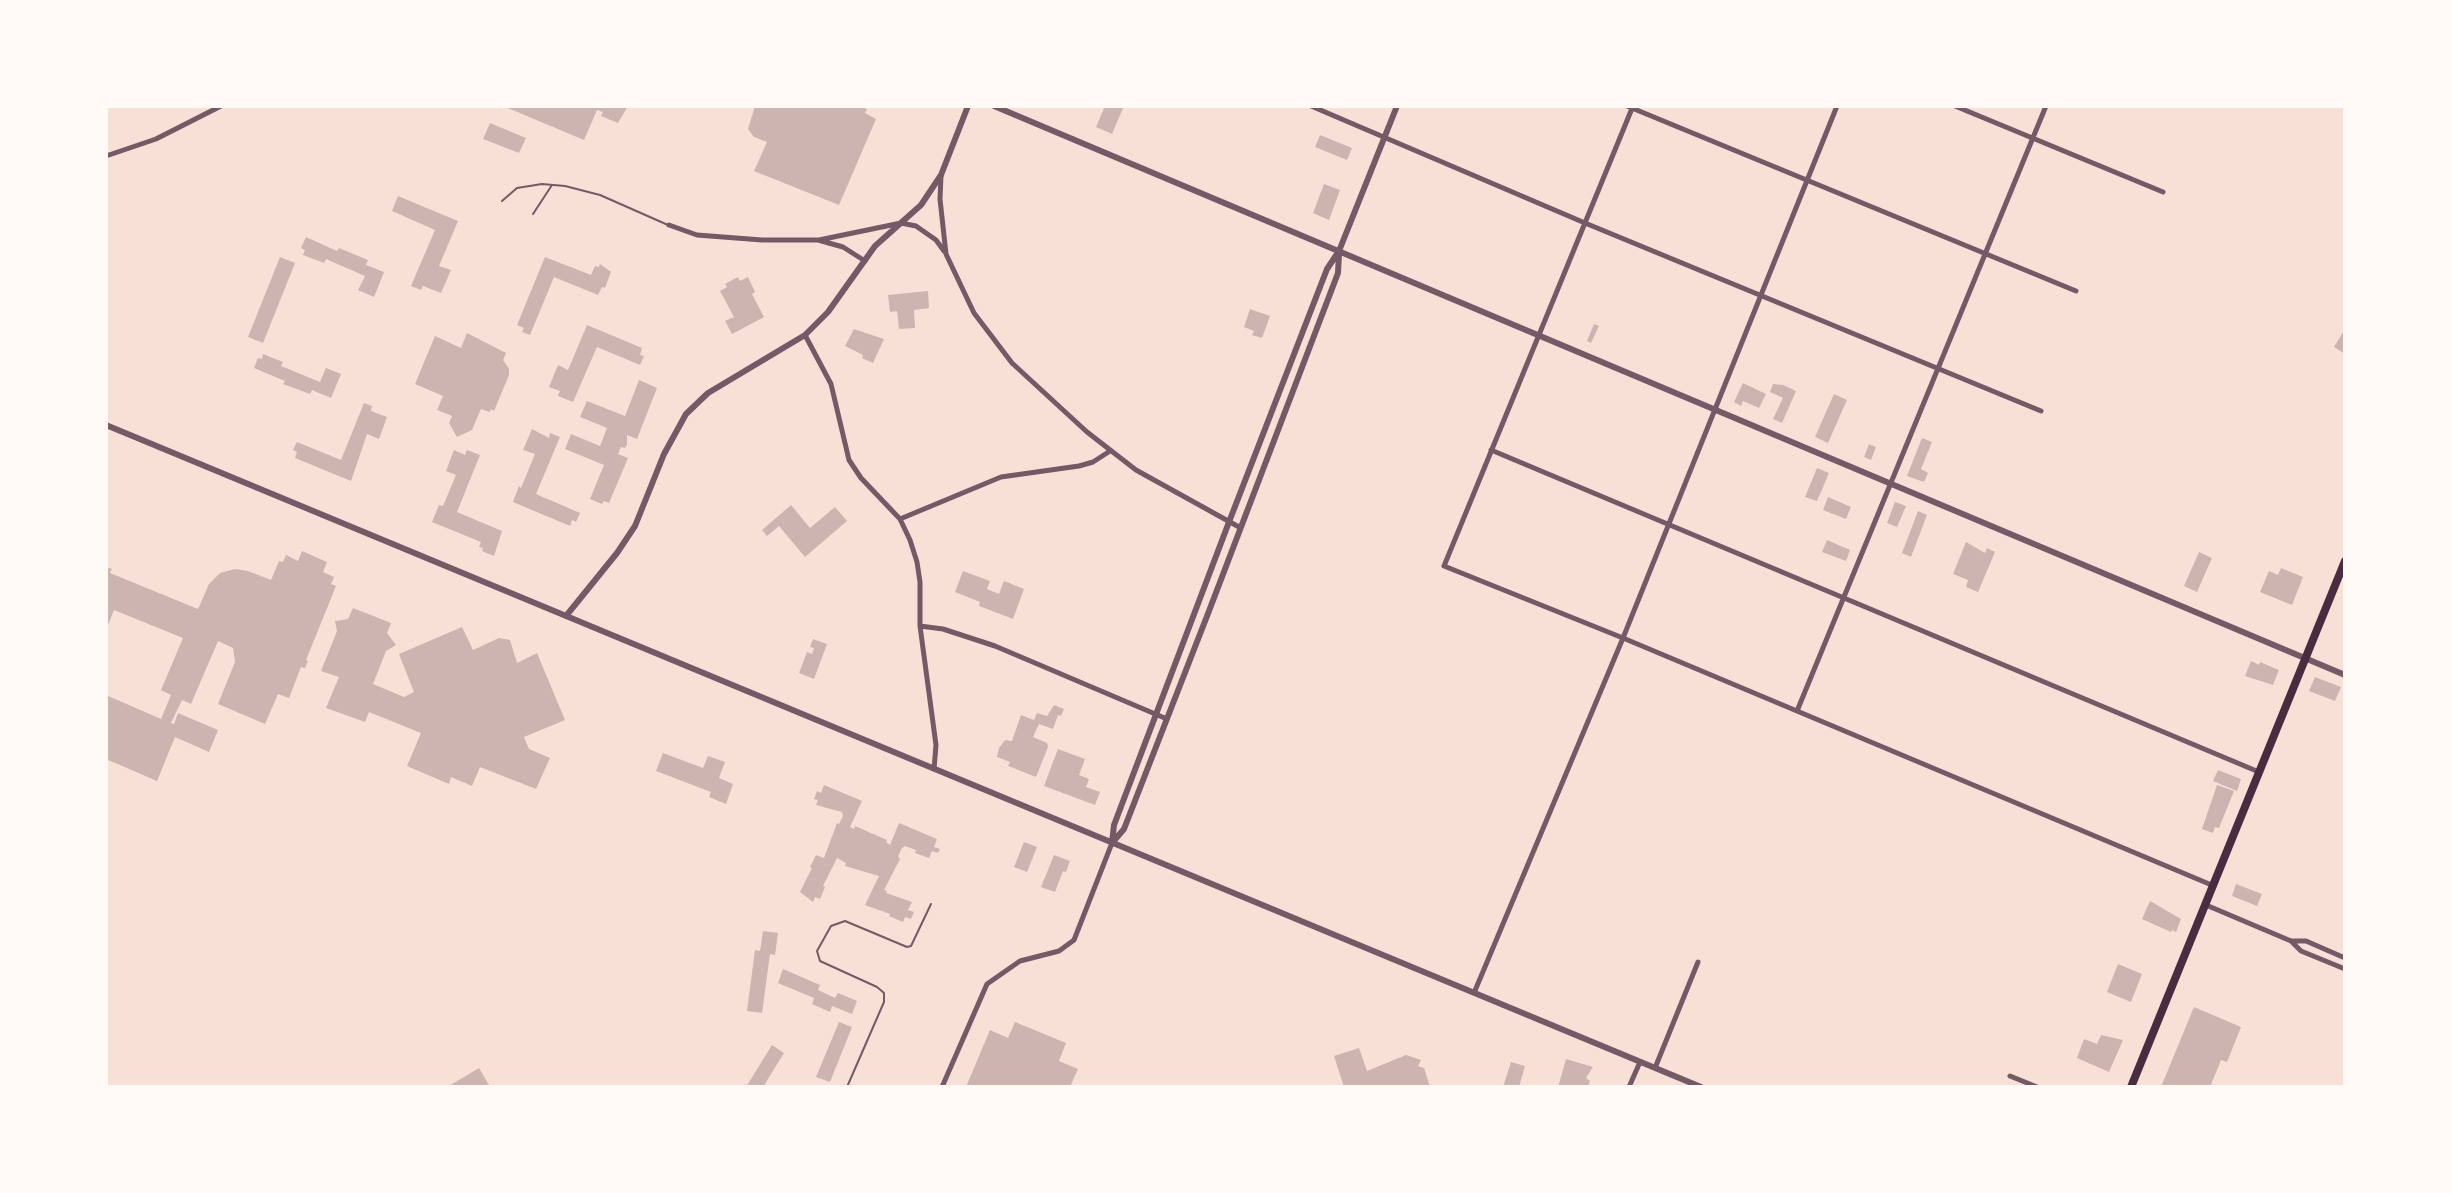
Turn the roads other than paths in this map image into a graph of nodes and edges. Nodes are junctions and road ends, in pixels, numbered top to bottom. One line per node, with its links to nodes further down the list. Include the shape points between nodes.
1 (221, 106): 12 (street, via 156,139)
2 (968, 106): 13 (street)
3 (994, 106): 23 (street)
4 (1311, 106): 10 (street)
5 (1397, 106): 10 (street)
6 (1837, 106): 14 (street)
7 (1955, 106): 11 (street)
8 (2046, 106): 11 (street)
9 (1631, 107): 14 (street); 20 (street)
10 (1384, 137): 20 (street); 23 (street)
11 (2033, 138): 16 (street); 25 (street)
12 (106, 156)
13 (941, 175): 19 (street); 24 (street)
14 (1807, 180): 25 (street); 28 (street)
15 (552, 185): 17 (lane, via 517,188); 18 (lane); 21 (lane, via 600,195)
16 (2163, 192)
17 (502, 201)
18 (533, 214)
19 (901, 223): 22 (street); 24 (street, via 916,226); 26 (street)
20 (1585, 223): 28 (street); 30 (street)
21 (669, 225): 22 (street, via 697,235)
22 (818, 240): 26 (street)
23 (1339, 251): 30 (street); 39 (street, via 1327,269); 41 (street, via 1338,273)
24 (946, 254): 36 (street, via 974,313 1012,363)
25 (1985, 254): 27 (street); 31 (street)
26 (865, 261): 29 (street)
27 (2076, 291)
28 (1761, 294): 31 (street); 32 (street)
29 (805, 335): 38 (street, via 831,384 849,460); 46 (street, via 694,405 675,430 635,526)
30 (1539, 335): 32 (street); 35 (street)
31 (1936, 369): 33 (street); 37 (street)
32 (1715, 409): 37 (street); 40 (street)
33 (2041, 411)
34 (106, 425): 46 (street)
35 (1491, 450): 40 (street); 48 (street, via 1444,566)
36 (1110, 451): 38 (street, via 1079,466 1001,477); 39 (street)
37 (1889, 485): 43 (street); 49 (street)
38 (900, 519): 47 (street, via 917,562)
39 (1229, 522): 41 (street); 44 (street)
40 (1667, 525): 43 (street); 48 (street)
41 (1239, 527): 45 (street)
42 (2345, 561): 49 (highway)
43 (1844, 600): 51 (street); 55 (street)
44 (1198, 607): 45 (street); 52 (street)
45 (1209, 611): 53 (street)
46 (566, 616): 54 (street)
47 (920, 626): 52 (street, via 995,646); 54 (street, via 936,745)
48 (1623, 638): 51 (street); 64 (street)
49 (2305, 658): 50 (street); 55 (highway)
50 (2345, 675)
51 (1797, 711): 57 (street)
52 (1157, 715): 53 (street); 56 (street, via 1114,825)
53 (1167, 719): 56 (street, via 1124,829)
54 (934, 769): 56 (street)
55 (2259, 772): 57 (highway)
56 (1112, 843): 64 (street); 69 (street, via 1074,940 1059,951 1020,961 987,984)
57 (2214, 886): 59 (highway)
58 (931, 904): 68 (lane, via 911,946 845,921 827,930 817,951 820,961 884,993)
59 (2206, 905): 60 (street); 73 (highway)
60 (2291, 941): 61 (street, via 2306,941); 63 (street, via 2301,951)
61 (2345, 958)
62 (1698, 962): 66 (street)
63 (2345, 969)
64 (1474, 993): 65 (street)
65 (1640, 1062): 66 (street); 70 (street)
66 (1655, 1068): 71 (street)
67 (2010, 1076): 72 (street)
68 (847, 1087)
69 (942, 1087)
70 (1629, 1087)
71 (1701, 1087)
72 (2037, 1087)
73 (2131, 1087)

